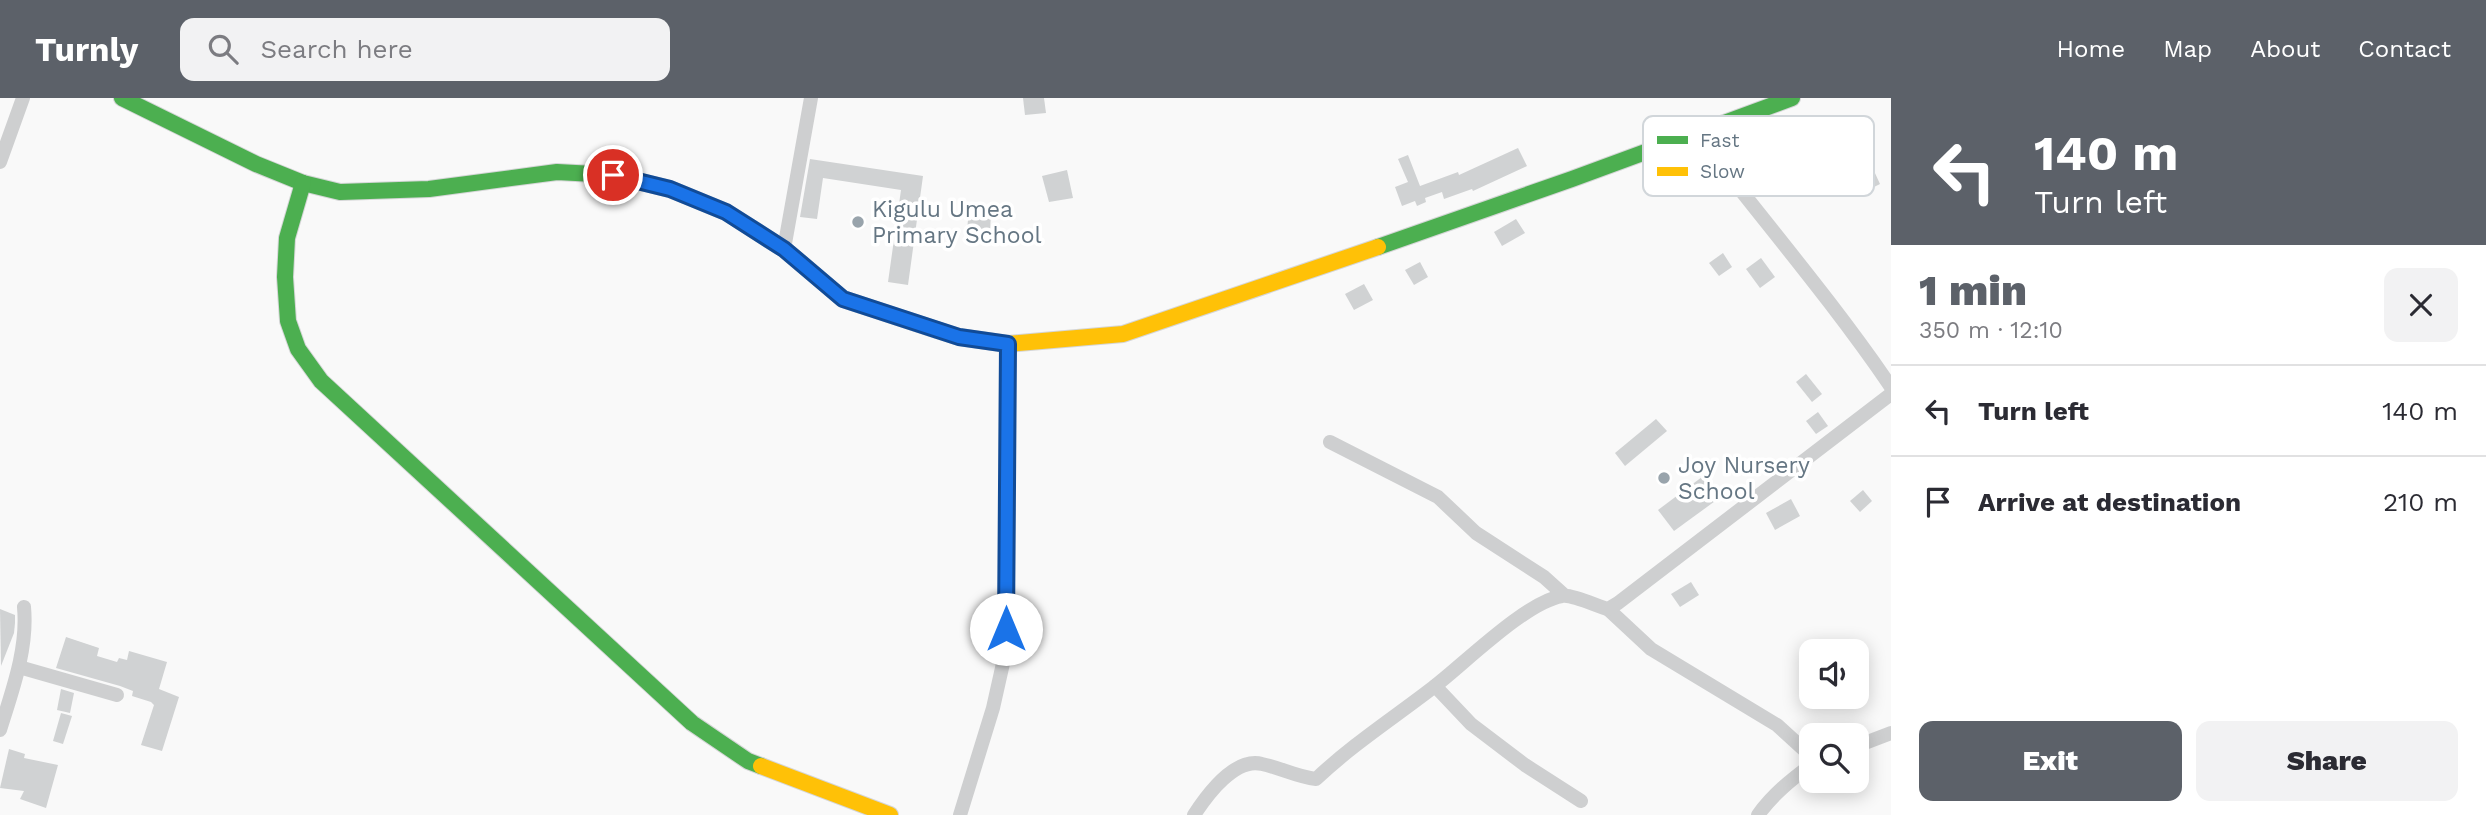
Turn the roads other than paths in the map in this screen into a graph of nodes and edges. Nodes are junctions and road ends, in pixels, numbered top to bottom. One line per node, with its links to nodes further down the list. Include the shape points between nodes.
1 (23, 98): 7 (street)
2 (122, 98): 8 (street)
3 (811, 98): 10 (street)
4 (1792, 98): 5 (street)
5 (1743, 116)
6 (1643, 152): 11 (street, via 1123,334)
7 (0, 162)
8 (303, 183): 10 (street, via 340,192 372,193 557,172 613,175 670,189 726,212); 27 (street, via 287,238 288,321 298,349 321,382 692,723 748,761)
9 (1746, 196): 12 (street, via 1848,324)
10 (784, 249): 11 (street, via 843,299 959,337)
11 (1008, 344): 28 (street, via 1006,650)
12 (1891, 387)
13 (1891, 394): 17 (street)
14 (1330, 442): 15 (street, via 1438,497 1476,533)
15 (1564, 595): 17 (street); 19 (street, via 1507,626)
16 (24, 607): 18 (street)
17 (1608, 609): 24 (street, via 1651,649 1777,725)
18 (19, 667): 20 (street); 21 (street)
19 (1435, 686): 26 (street, via 1471,724); 29 (street, via 1365,736 1316,779 1260,763 1247,764 1220,784)
20 (117, 695)
21 (0, 730)
22 (1891, 733): 23 (street)
23 (1869, 741)
24 (1799, 745)
25 (1799, 773): 30 (street)
26 (1581, 801)
27 (890, 815)
28 (960, 815)
29 (1195, 815)
30 (1758, 815)

